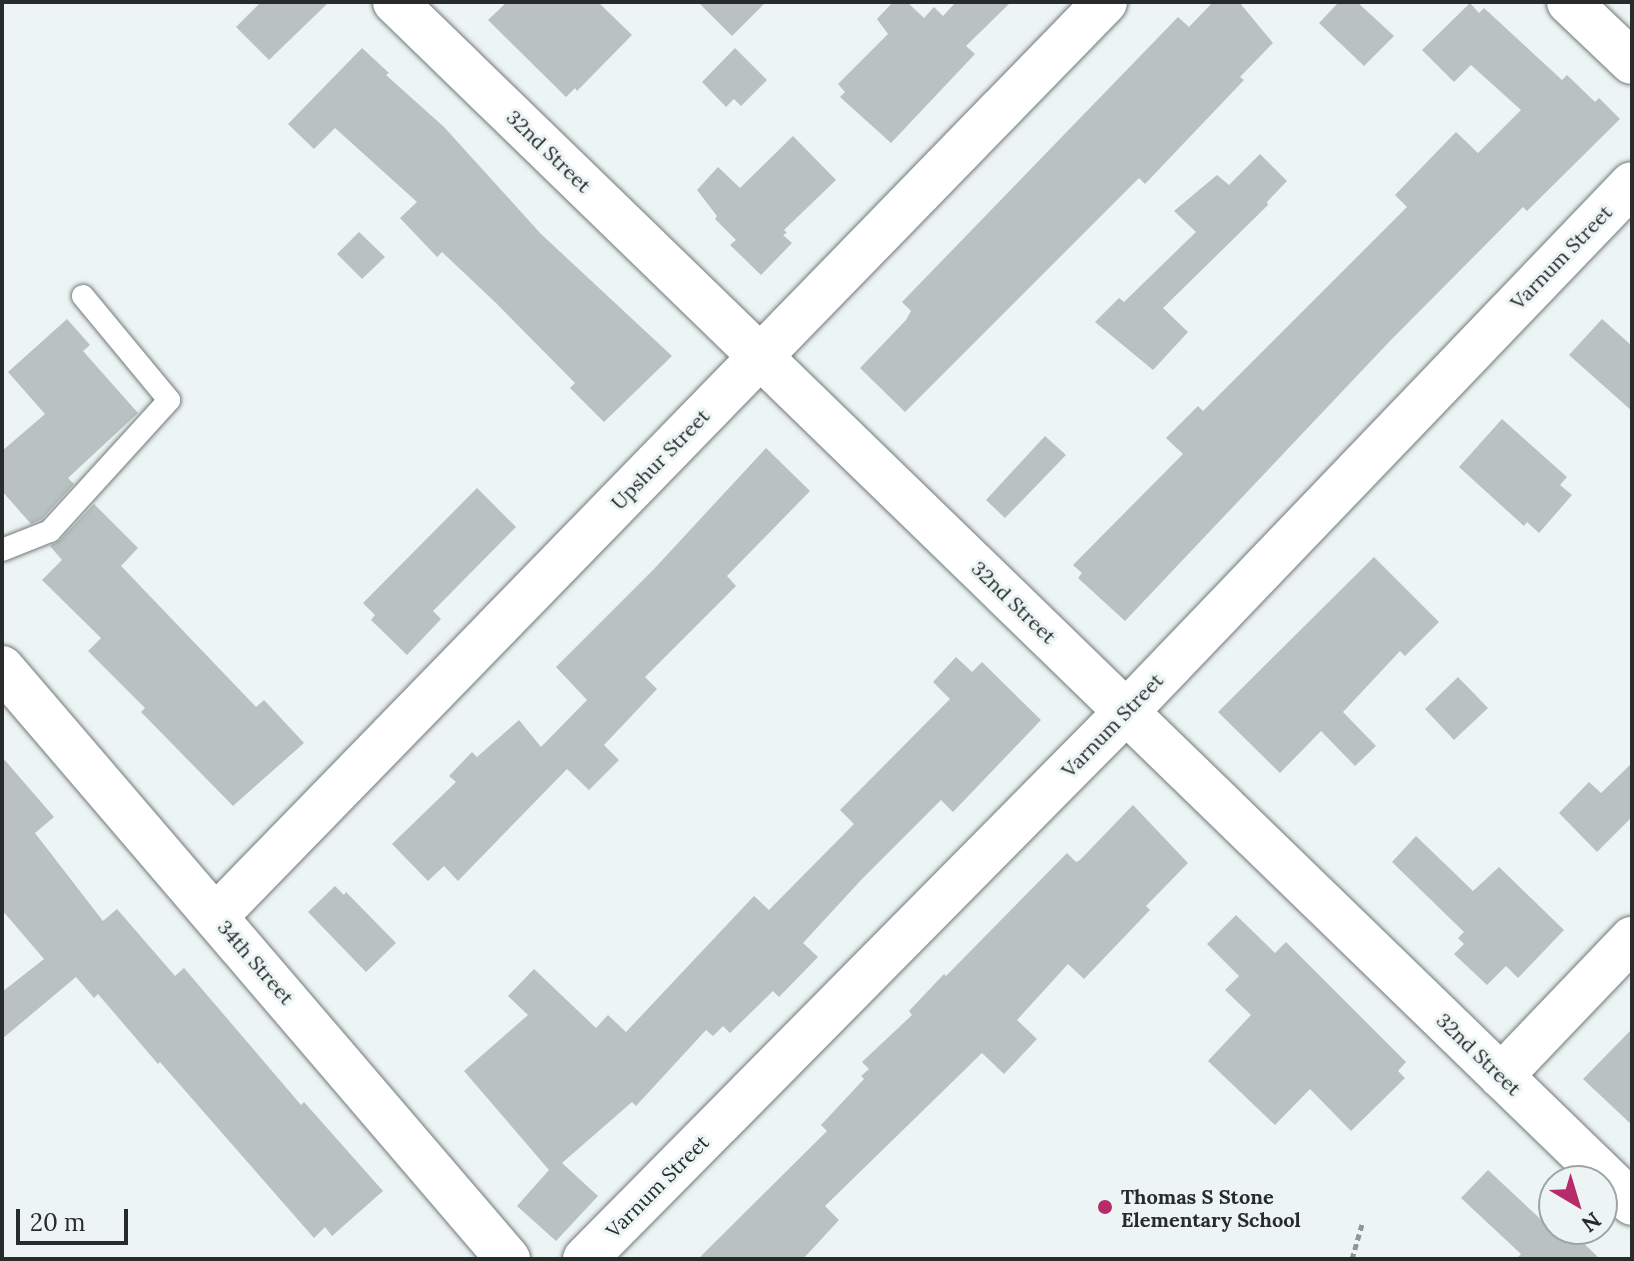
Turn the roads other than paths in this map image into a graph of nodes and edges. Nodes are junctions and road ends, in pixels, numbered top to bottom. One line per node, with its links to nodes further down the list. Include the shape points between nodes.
1 (395, 2): 7 (street, 32nd Street)
2 (1105, 2): 7 (street, Upshur Street)
3 (1569, 2): 4 (street)
4 (1632, 62)
5 (1632, 184): 10 (street, Varnum Street)
6 (83, 296): 8 (lane, via 169,400 50,531)
7 (760, 356): 10 (street, 32nd Street); 11 (street, Upshur Street)
8 (2, 550)
9 (2, 668): 11 (street, 34th Street)
10 (1126, 712): 13 (street, 32nd Street); 16 (street, Varnum Street)
11 (216, 916): 15 (street, 34th Street)
12 (1632, 939): 13 (street)
13 (1501, 1076): 14 (street, 32nd Street)
14 (1632, 1203)
15 (508, 1259)
16 (585, 1259)

